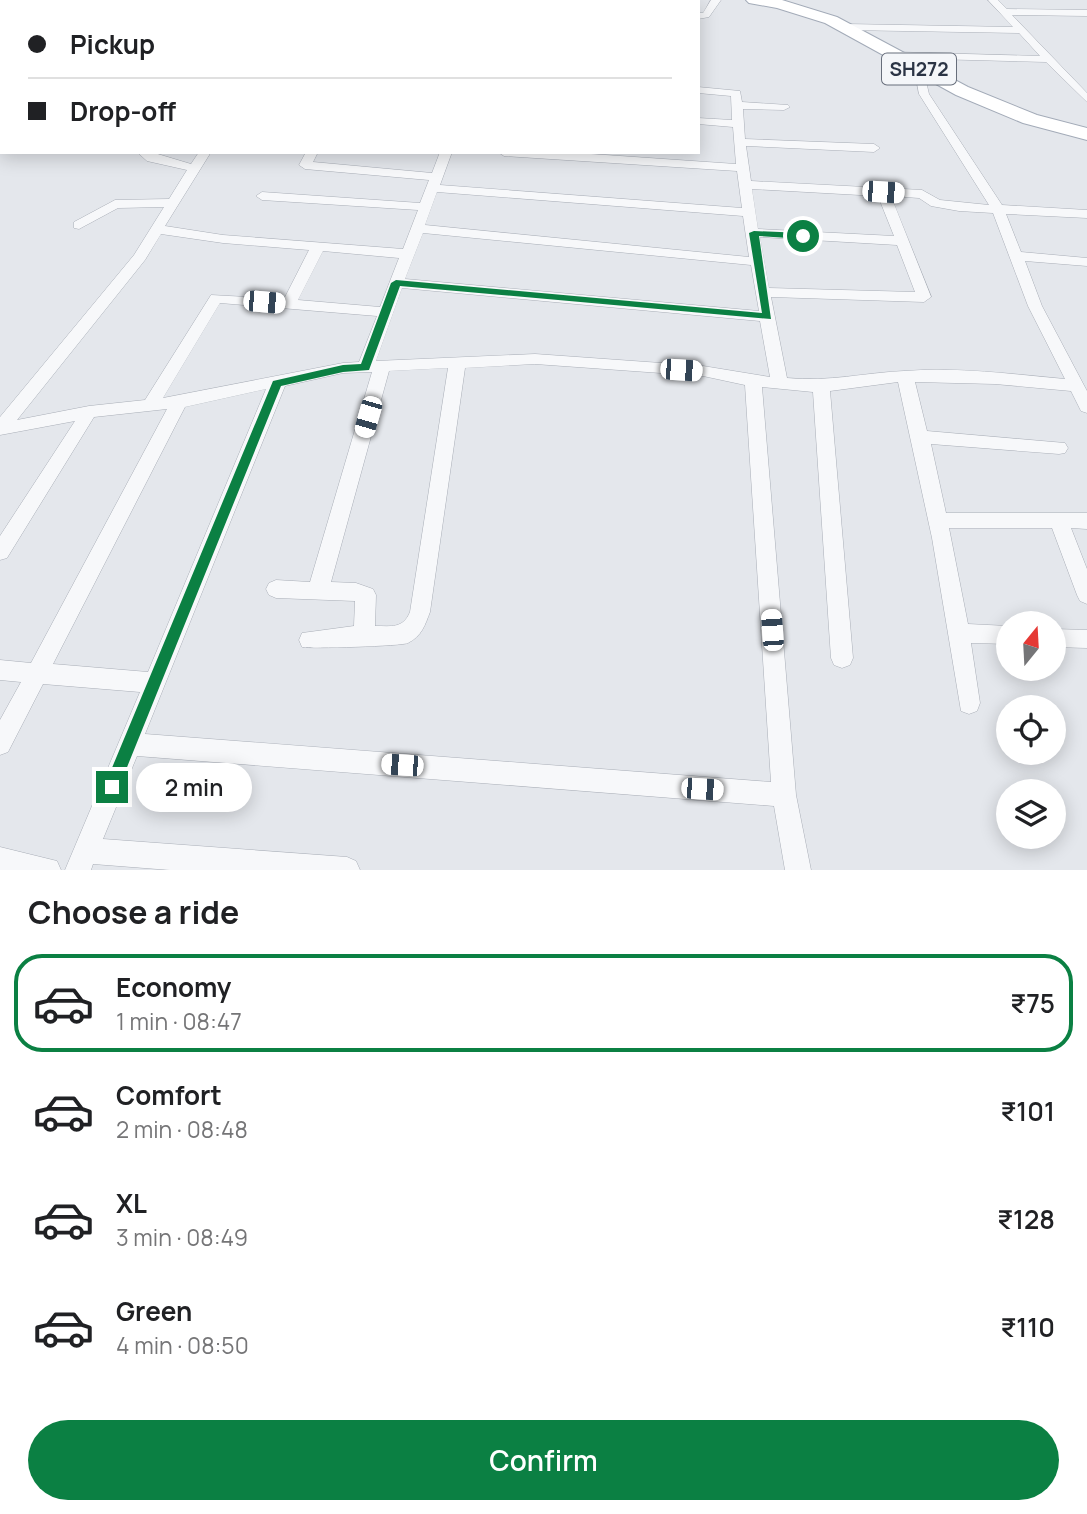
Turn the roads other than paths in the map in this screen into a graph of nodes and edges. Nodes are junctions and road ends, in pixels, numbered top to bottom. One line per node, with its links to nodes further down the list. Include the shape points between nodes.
1 (716, 0): 8 (street, via 706,15)
2 (754, 0): 9 (main road, SH272)
3 (993, 0): 5 (street)
4 (1054, 0): 6 (street)
5 (1004, 12): 6 (street); 10 (street)
6 (1066, 13): 7 (street)
7 (1087, 13)
8 (700, 16)
9 (846, 27): 10 (street); 11 (main road, SH272)
10 (1022, 30): 12 (street)
11 (895, 55): 12 (street); 13 (main road, SH272)
12 (1049, 59): 15 (street)
13 (918, 69): 20 (main road, SH272, via 1030,119); 36 (street, via 924,94)
14 (700, 90): 16 (street, via 736,93)
15 (1087, 99)
16 (736, 105): 17 (street); 19 (street)
17 (784, 107)
18 (700, 121): 19 (street)
19 (737, 124): 21 (street)
20 (1087, 134)
21 (740, 142): 22 (street); 29 (street)
22 (874, 148)
23 (145, 154): 28 (street)
24 (204, 154): 28 (street)
25 (311, 154): 30 (street, via 305,165)
26 (445, 154): 30 (street)
27 (534, 154): 29 (street)
28 (194, 168): 34 (street)
29 (744, 168): 31 (street)
30 (434, 182): 35 (street); 37 (street)
31 (747, 185): 32 (street); 37 (street)
32 (883, 192): 36 (street, via 922,194 936,203); 43 (street)
33 (262, 196): 35 (street)
34 (173, 203): 39 (street, via 115,204); 41 (street)
35 (424, 207): 40 (street)
36 (998, 209): 38 (street); 46 (street)
37 (751, 213): 42 (street)
38 (1087, 214)
39 (79, 225)
40 (416, 228): 45 (street); 47 (street)
41 (157, 229): 44 (street); 66 (street, via 141,257)
42 (754, 233): 43 (street); 47 (street)
43 (902, 241): 50 (street, via 924,297)
44 (318, 247): 45 (street); 51 (street)
45 (407, 254): 49 (street)
46 (1016, 256): 48 (street); 60 (street)
47 (758, 262): 50 (street)
48 (1087, 262)
49 (396, 283): 52 (street); 53 (street)
50 (763, 292): 53 (street)
51 (289, 304): 52 (street); 63 (street, via 216,298)
52 (386, 312): 55 (street)
53 (767, 317): 59 (street)
54 (457, 364): 55 (street); 57 (street, via 535,359 703,371); 77 (street, via 415,627 402,636)
55 (373, 367): 58 (street, via 343,368); 74 (street)
56 (905, 376): 60 (street); 61 (street); 67 (street)
57 (753, 381): 59 (street); 89 (street)
58 (277, 384): 62 (street); 85 (street)
59 (780, 384): 61 (street)
60 (1074, 386): 64 (street)
61 (821, 387): 82 (street)
62 (178, 402): 63 (street); 84 (street)
63 (150, 405): 65 (street)
64 (1087, 407)
65 (89, 412): 66 (street); 72 (street)
66 (0, 429)
67 (921, 437): 68 (street); 69 (street)
68 (1059, 448)
69 (938, 520): 70 (street); 76 (street)
70 (1058, 520): 71 (street); 75 (street)
71 (1087, 521)
72 (0, 552)
73 (276, 589): 74 (street)
74 (318, 591): 77 (street, via 366,595)
75 (1087, 595)
76 (959, 633): 78 (street); 86 (street)
77 (364, 635): 80 (street)
78 (996, 635)
79 (1066, 638): 81 (street)
80 (310, 639)
81 (1087, 639)
82 (842, 658)
83 (0, 670): 84 (street)
84 (35, 672): 85 (street); 87 (street)
85 (153, 683): 88 (street)
86 (969, 702)
87 (0, 744)
88 (129, 744): 89 (street); 91 (street)
89 (784, 795): 94 (street)
90 (0, 860): 92 (street)
91 (82, 861): 93 (street)
92 (48, 870)
93 (347, 870)
94 (798, 870)

